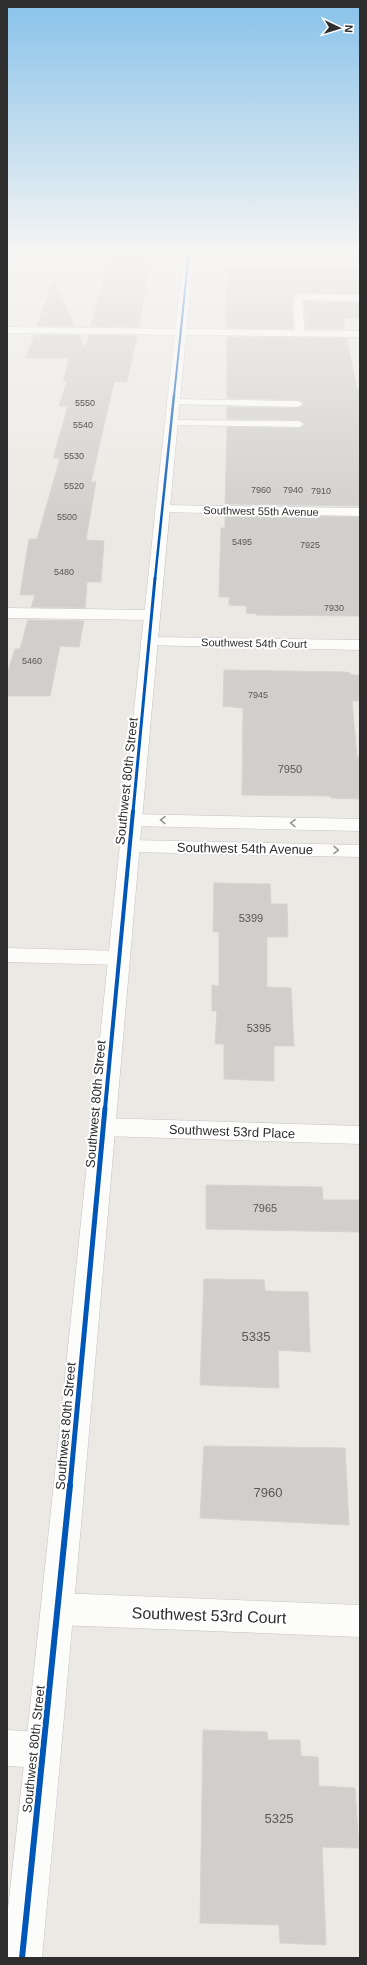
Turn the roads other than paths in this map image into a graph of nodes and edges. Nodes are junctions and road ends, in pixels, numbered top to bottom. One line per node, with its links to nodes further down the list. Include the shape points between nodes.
1 (179, 344): 3 (street, Southwest 80th Street)
2 (298, 404): 3 (lane)
3 (171, 412): 4 (lane); 5 (street, Southwest 80th Street)
4 (299, 424)
5 (162, 509): 6 (street, Southwest 55th Avenue); 8 (street, Southwest 80th Street)
6 (360, 512)
7 (7, 613): 8 (street)
8 (151, 615): 9 (street, Southwest 80th Street)
9 (148, 642): 10 (street, Southwest 54th Court); 11 (street, Southwest 80th Street)
10 (360, 645)
11 (132, 820): 12 (street, Southwest 54th Avenue, one-way to 11); 13 (street, Southwest 80th Street)
12 (360, 825)
13 (130, 846): 14 (street, Southwest 54th Avenue, one-way to 14); 16 (street, Southwest 80th Street)
14 (360, 851)
15 (7, 955): 16 (street)
16 (119, 958): 17 (street, Southwest 80th Street)
17 (103, 1127): 18 (street, Southwest 53rd Place); 19 (street, Southwest 80th Street)
18 (360, 1135)
19 (58, 1609): 20 (street, Southwest 53rd Court); 22 (street, Southwest 80th Street)
20 (360, 1621)
21 (7, 1748): 22 (street)
22 (43, 1750): 23 (street, Southwest 80th Street)
23 (22, 1958)

